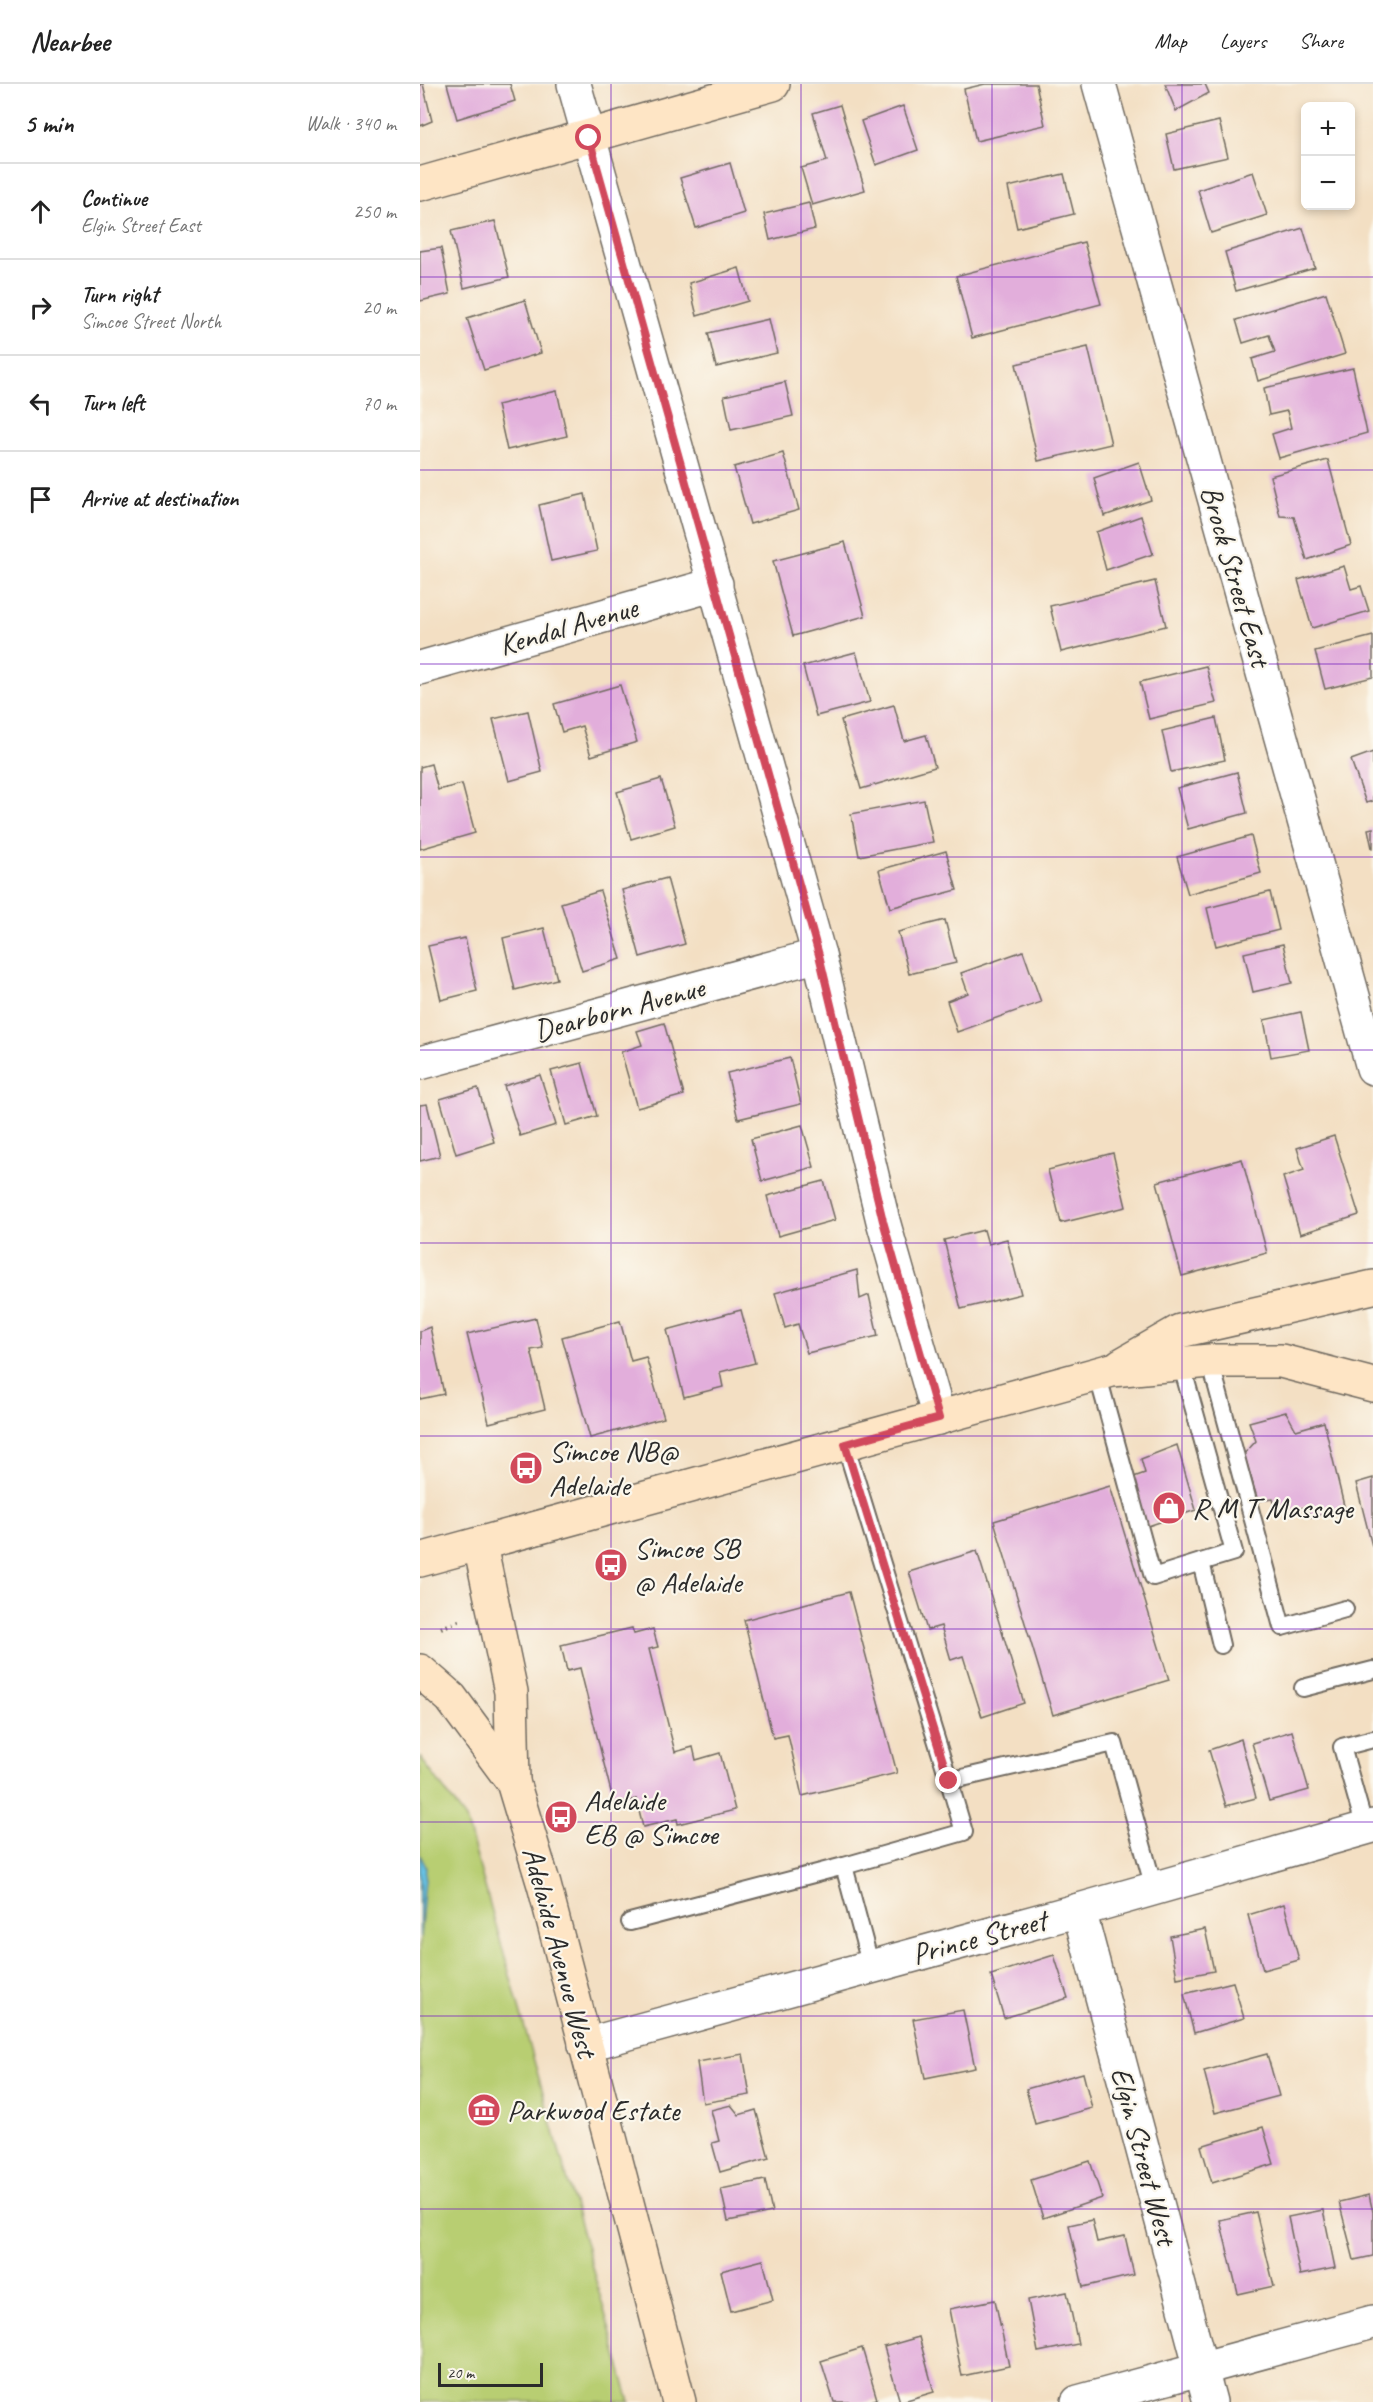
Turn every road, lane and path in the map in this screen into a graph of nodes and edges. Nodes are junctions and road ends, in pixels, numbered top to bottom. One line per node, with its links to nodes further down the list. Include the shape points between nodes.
1 (574, 84): 4 (street)
2 (773, 84): 4 (main road)
3 (1099, 84): 10 (street, Brock Street East)
4 (589, 138): 5 (main road); 6 (street)
5 (420, 184)
6 (716, 584): 7 (street, Kendal Avenue); 8 (street)
7 (420, 668)
8 (819, 955): 9 (street, Dearborn Avenue); 15 (street, via 883,1221)
9 (420, 1063)
10 (1373, 1068)
11 (1373, 1287): 13 (main road, via 1180,1331)
12 (1195, 1362): 13 (main road); 14 (main road, via 1281,1361); 19 (lane, via 1234,1552); 20 (lane, via 1282,1628)
13 (1104, 1372): 15 (main road); 19 (lane, via 1154,1577)
14 (1373, 1385)
15 (939, 1418): 16 (main road)
16 (845, 1444): 17 (main road); 28 (lane)
17 (480, 1545): 18 (main road); 29 (main road, via 511,1692)
18 (420, 1560)
19 (1201, 1562): 23 (lane)
20 (1345, 1609)
21 (451, 1615): 22 (path)
22 (455, 1622)
23 (1221, 1645)
24 (1373, 1670): 26 (lane)
25 (420, 1671): 29 (main road, Adelaide Avenue West, via 452,1698)
26 (1303, 1688)
27 (1373, 1739): 30 (lane, via 1342,1747)
28 (949, 1781): 31 (lane, via 964,1832); 32 (lane, via 1114,1743)
29 (513, 1782): 36 (main road, Adelaide Avenue West)
30 (1369, 1827): 32 (street, Prince Street)
31 (844, 1866): 34 (lane); 35 (lane)
32 (1154, 1888): 33 (street, Prince Street)
33 (1079, 1910): 35 (street, Prince Street); 38 (street, Elgin Street West)
34 (630, 1922)
35 (871, 1967): 36 (street, Prince Street)
36 (585, 2045): 39 (main road, Adelaide Avenue West)
37 (1373, 2322): 38 (street)
38 (1201, 2368): 40 (street); 41 (street, Elgin Street West)
39 (679, 2402)
40 (1078, 2402)
41 (1210, 2402)

